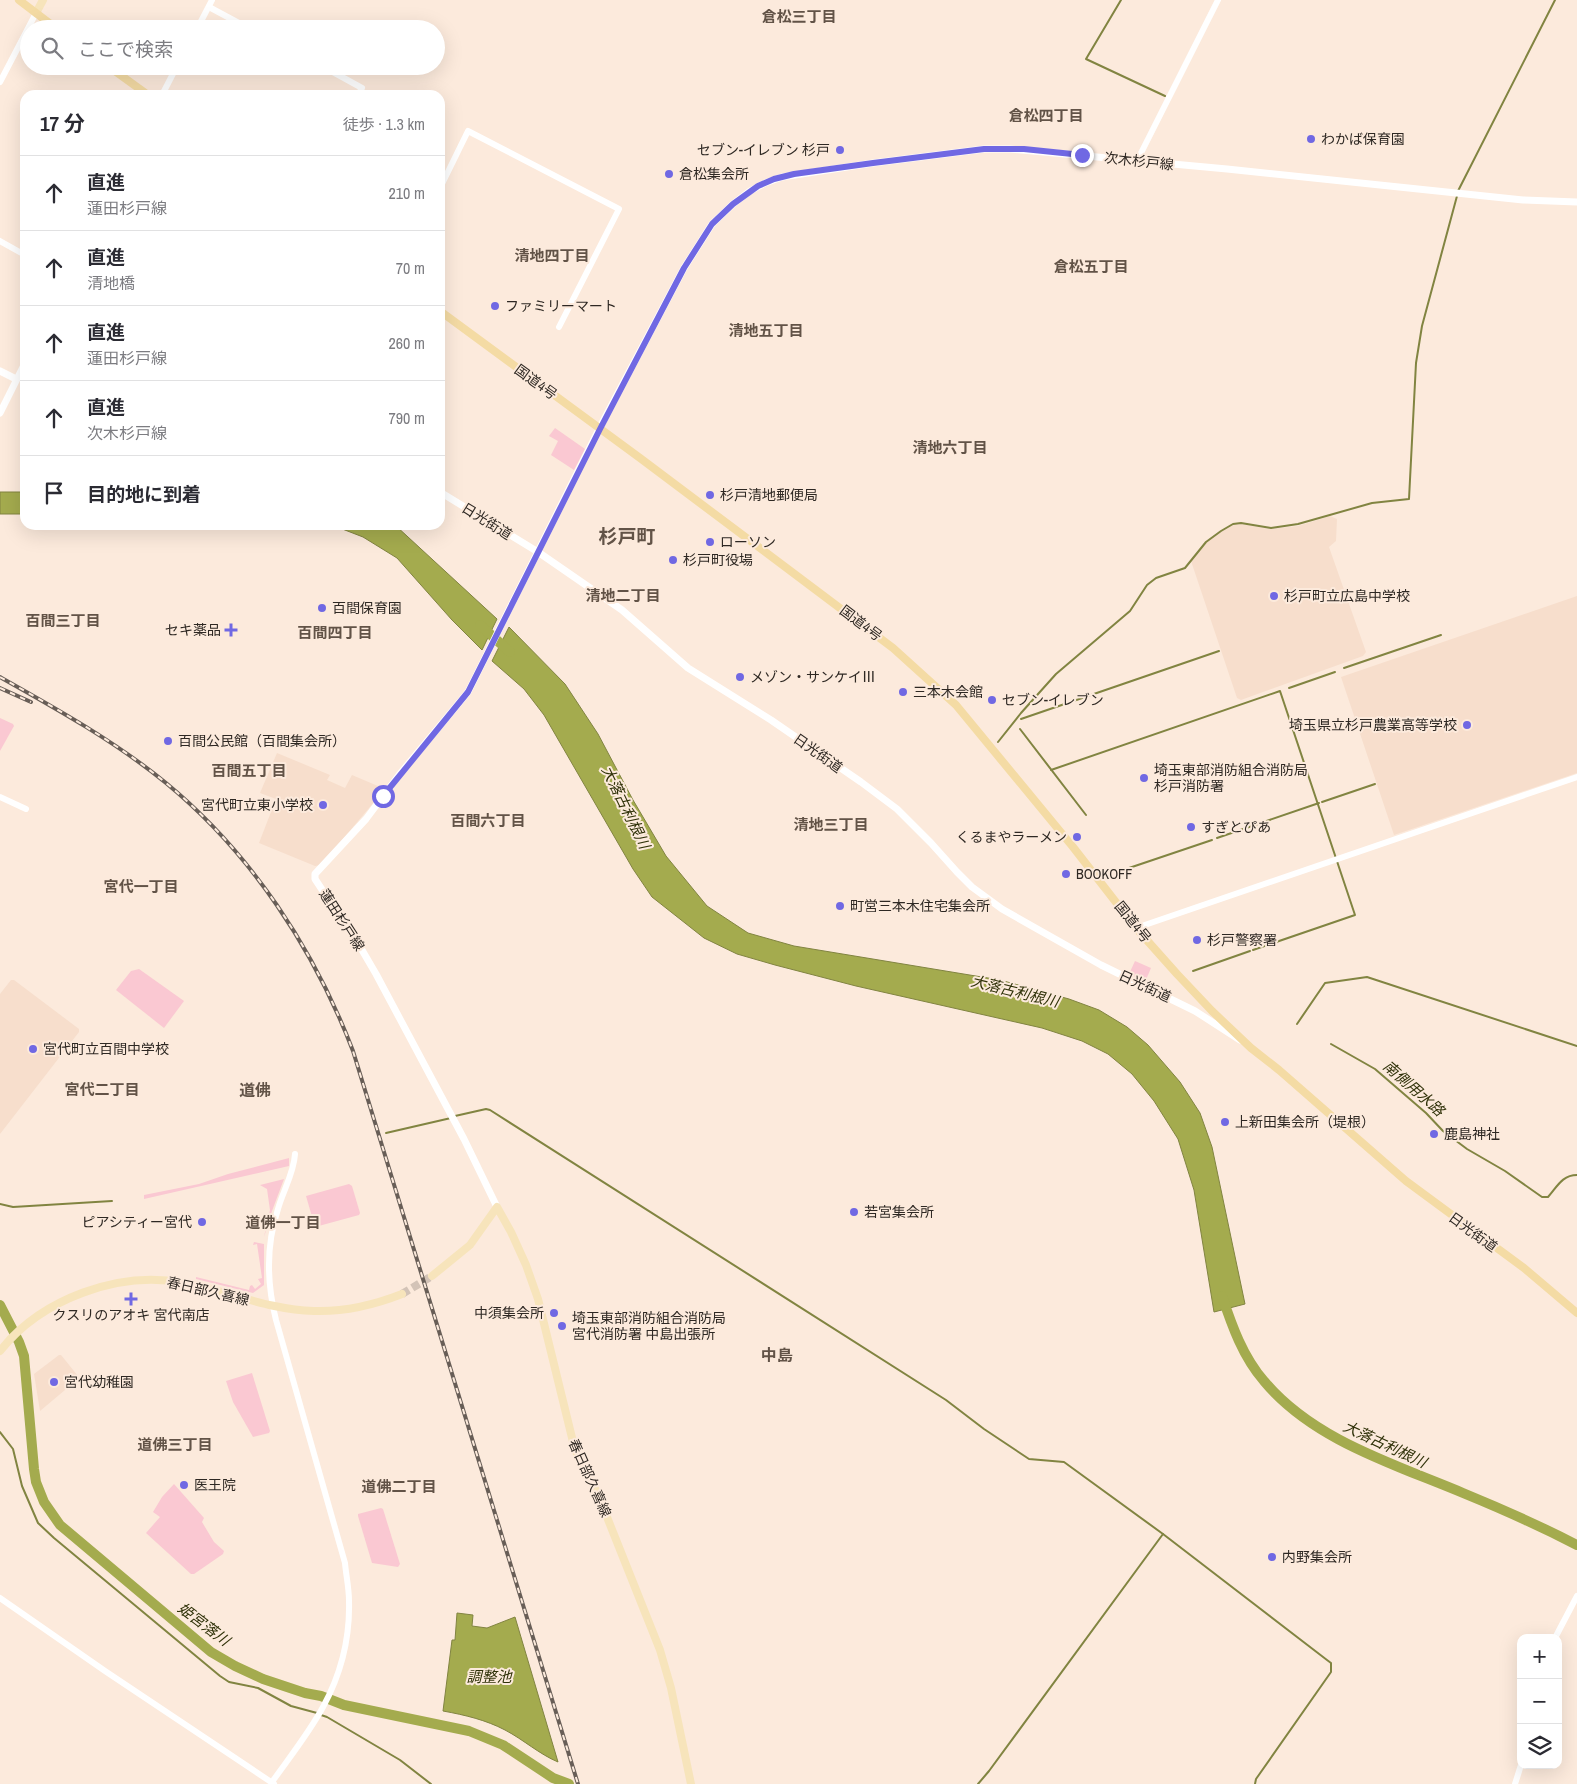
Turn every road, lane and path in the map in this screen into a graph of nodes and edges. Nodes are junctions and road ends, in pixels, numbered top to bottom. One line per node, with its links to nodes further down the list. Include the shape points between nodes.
1 (19, 0): 6 (highway)
2 (43, 0): 6 (main road)
3 (212, 0): 5 (street)
4 (1218, 0): 19 (street)
5 (209, 7): 9 (street); 10 (street)
6 (36, 14): 7 (street); 8 (highway)
7 (33, 20)
8 (44, 20)
9 (202, 20)
10 (233, 20)
11 (20, 44): 15 (street)
12 (120, 75): 16 (highway)
13 (173, 75): 17 (street)
14 (338, 75): 18 (street)
15 (0, 82)
16 (141, 90)
17 (165, 90)
18 (361, 90)
19 (1137, 160): 21 (main road, 次木杉戸線, via 1457,194); 30 (main road, 次木杉戸線, via 1024,149 984,149 794,174 758,186 733,204 704,234)
20 (445, 178): 25 (street, via 468,131 619,209)
21 (1577, 202)
22 (0, 241): 23 (street)
23 (20, 252)
24 (445, 315): 30 (highway, 国道4号)
25 (559, 327)
26 (0, 371): 28 (main road)
27 (20, 372): 28 (main road)
28 (16, 379): 29 (main road)
29 (0, 413)
30 (600, 429): 32 (main road); 36 (highway, 国道4号, via 870,629 931,681 978,731)
31 (445, 495): 32 (main road, 日光街道)
32 (538, 552): 38 (main road, 日光街道, via 631,616 688,668 771,720 888,803 914,825 972,887 1002,909 1101,965); 42 (main road, 蓮田杉戸線, via 468,692 366,819 315,874 315,879 362,950)
33 (1577, 777): 36 (street)
34 (0, 796): 35 (street)
35 (26, 809)
36 (1136, 928): 37 (highway, 国道4号)
37 (1201, 999): 38 (main road); 39 (highway, 国道4号)
38 (1195, 1010): 39 (main road); 40 (main road)
39 (1212, 1011): 40 (highway, 日光街道)
40 (1250, 1048): 46 (highway, 日光街道, via 1418,1191 1524,1268)
41 (295, 1154): 45 (street, via 270,1242)
42 (497, 1207): 43 (main road, via 470,1245); 53 (main road, 春日部久喜線, via 526,1264 538,1299 575,1450 597,1492 660,1650)
43 (432, 1276)
44 (402, 1294): 45 (main road, 春日部久喜線, via 346,1310 313,1311)
45 (273, 1306): 47 (main road, 春日部久喜線, via 184,1282 128,1282 102,1287 55,1306 22,1329); 52 (street, via 345,1563 349,1599 345,1649 332,1687 323,1707)
46 (1577, 1313)
47 (0, 1351)
48 (1577, 1596): 50 (street)
49 (0, 1598): 52 (street)
50 (1557, 1634)
51 (1520, 1769): 54 (street)
52 (273, 1783)
53 (691, 1784)
54 (1515, 1784)

